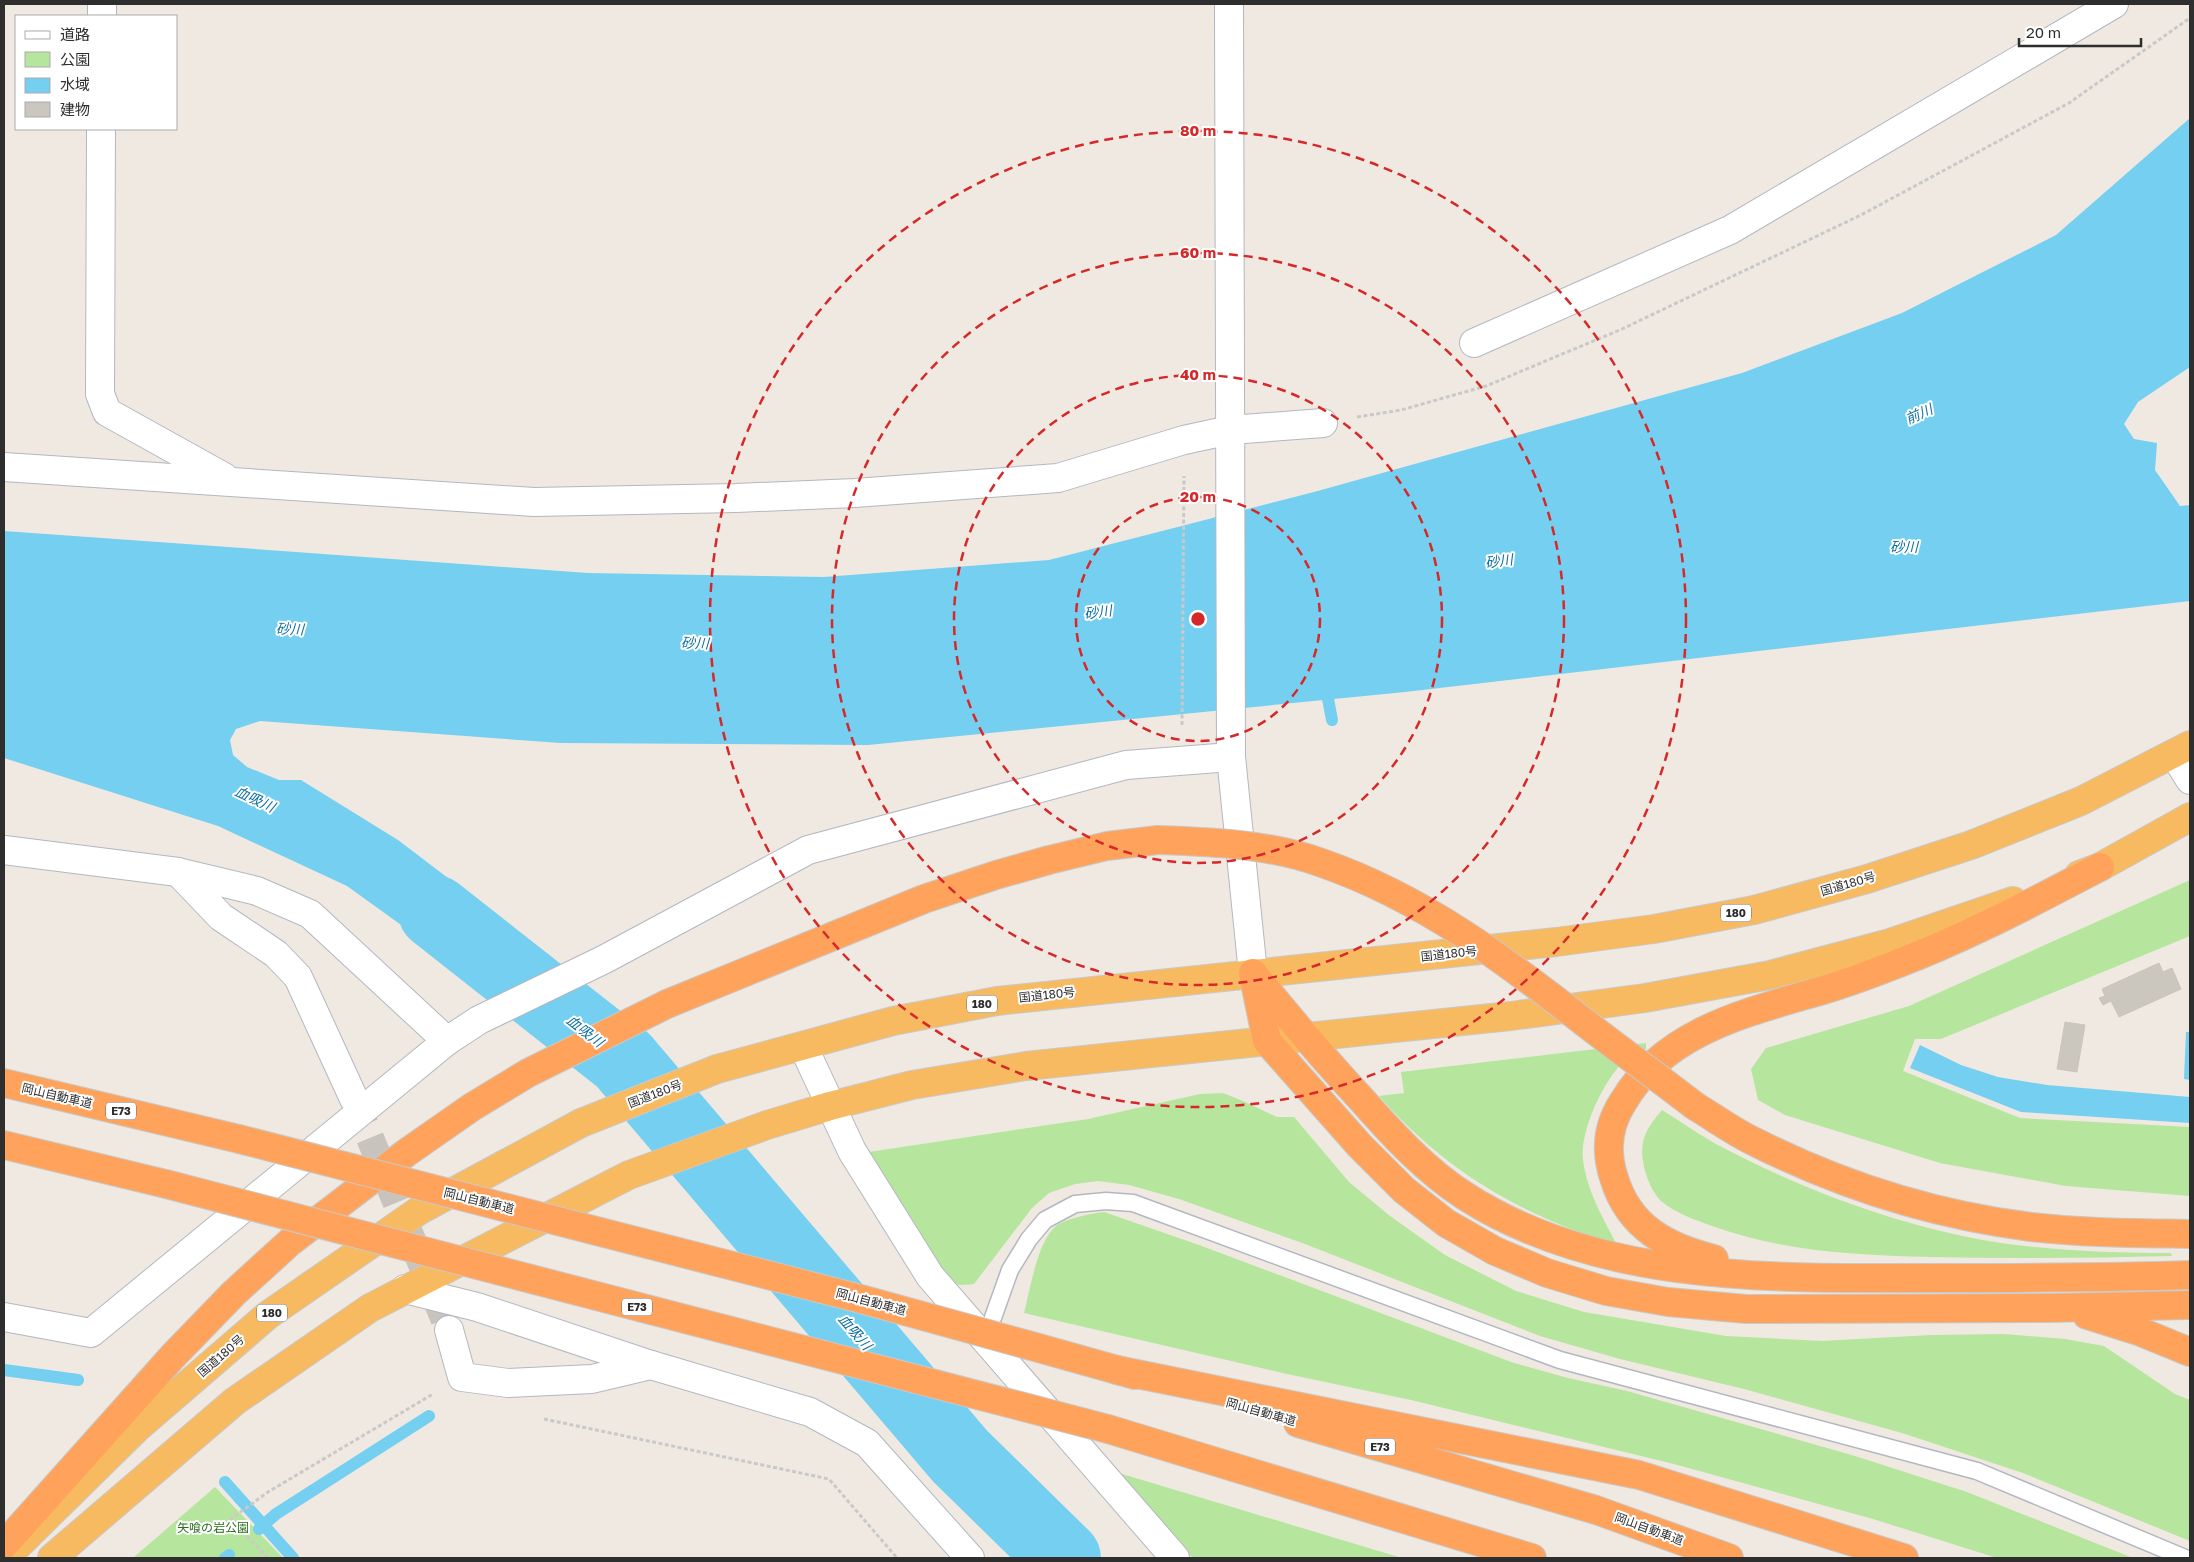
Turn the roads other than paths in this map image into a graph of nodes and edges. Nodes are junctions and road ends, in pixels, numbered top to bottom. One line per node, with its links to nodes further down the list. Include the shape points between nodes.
1 (1229, 4): 6 (street)
2 (2114, 4): 4 (street, via 1730,230)
3 (101, 130): 8 (street, via 100,394 107,412)
4 (1474, 343)
5 (1323, 423): 6 (street)
6 (1231, 437): 8 (street, via 1184,440 1058,478 855,493 534,502); 10 (street)
7 (4, 467): 8 (street)
8 (229, 480)
9 (2182, 749): 11 (street); 16 (highway, 国道180号 / 180, via 2081,801 1970,844 1867,879 1754,910 1556,942)
10 (1231, 750): 16 (street); 18 (street, via 1126,765 808,850 606,959 479,1020)
11 (2190, 780)
12 (2190, 817): 14 (highway)
13 (4, 850): 15 (street)
14 (2100, 866): 17 (highway, via 2004,905 1890,943 1770,974 1636,999); 31 (highway, via 1987,925 1894,965 1712,1025 1676,1046 1631,1088 1617,1111 1608,1147 1616,1188 1641,1224 1659,1239 1686,1252 1749,1267)
15 (178, 872): 18 (street, via 257,892 310,914); 22 (street, via 221,917 276,954 298,977)
16 (1253, 973): 17 (highway); 19 (highway); 20 (highway, 国道180号 / 180, via 997,1001 893,1021)
17 (1306, 1038): 19 (highway); 31 (highway, via 1421,1162 1463,1195 1508,1221 1557,1241 1665,1267)
18 (447, 1041): 35 (street, via 91,1333)
19 (1267, 1041): 23 (highway, via 1026,1066 912,1085); 34 (highway, via 1360,1146 1404,1190 1446,1223 1495,1252 1547,1273 1615,1293 1668,1302 1746,1309)
20 (803, 1046): 23 (street); 44 (highway, 国道180号 / 180, via 717,1070 581,1123 420,1210 268,1315 136,1429)
21 (4, 1083): 42 (highway, 岡山自動車道 / E73, bridge, via 239,1139 851,1296)
22 (354, 1099)
23 (830, 1106): 32 (highway, via 629,1175); 39 (street, via 852,1151 930,1276)
24 (4, 1145): 48 (highway, E73, bridge, via 166,1184 1108,1429)
25 (2150, 1233): 26 (highway); 27 (highway); 43 (highway, bridge, via 2032,1227 1974,1218 1914,1205 1862,1189 1811,1168 1755,1142 1695,1106 1476,940 1426,910 1321,862 1266,848 1210,842 1158,840 1107,846 924,898 667,1004 528,1073 472,1107 290,1242 234,1293)
26 (2190, 1234)
27 (2190, 1239)
28 (2190, 1271): 30 (highway)
29 (2190, 1275): 30 (highway)
30 (2161, 1276): 31 (highway)
31 (1823, 1278)
32 (405, 1289): 41 (street, via 477,1307); 45 (highway, via 370,1308 235,1401)
33 (2190, 1305): 34 (highway)
34 (2049, 1308): 36 (highway); 38 (highway, via 2123,1318); 40 (highway, via 2106,1321)
35 (4, 1317)
36 (2190, 1320)
37 (449, 1330): 41 (street, via 462,1377 508,1383 592,1378)
38 (2190, 1334)
39 (985, 1340): 47 (street); 51 (lane, via 1010,1270 1045,1220 1075,1204 1133,1203 1560,1360 1977,1471)
40 (2190, 1352)
41 (651, 1365): 46 (street, via 810,1412 867,1443)
42 (1118, 1370): 49 (highway, 岡山自動車道 / E73, via 1596,1510); 50 (highway, via 1639,1475)
43 (4, 1544)
44 (5, 1558)
45 (52, 1558)
46 (970, 1558)
47 (1175, 1558)
48 (1532, 1558)
49 (1729, 1558)
50 (1904, 1558)
51 (2185, 1558)

